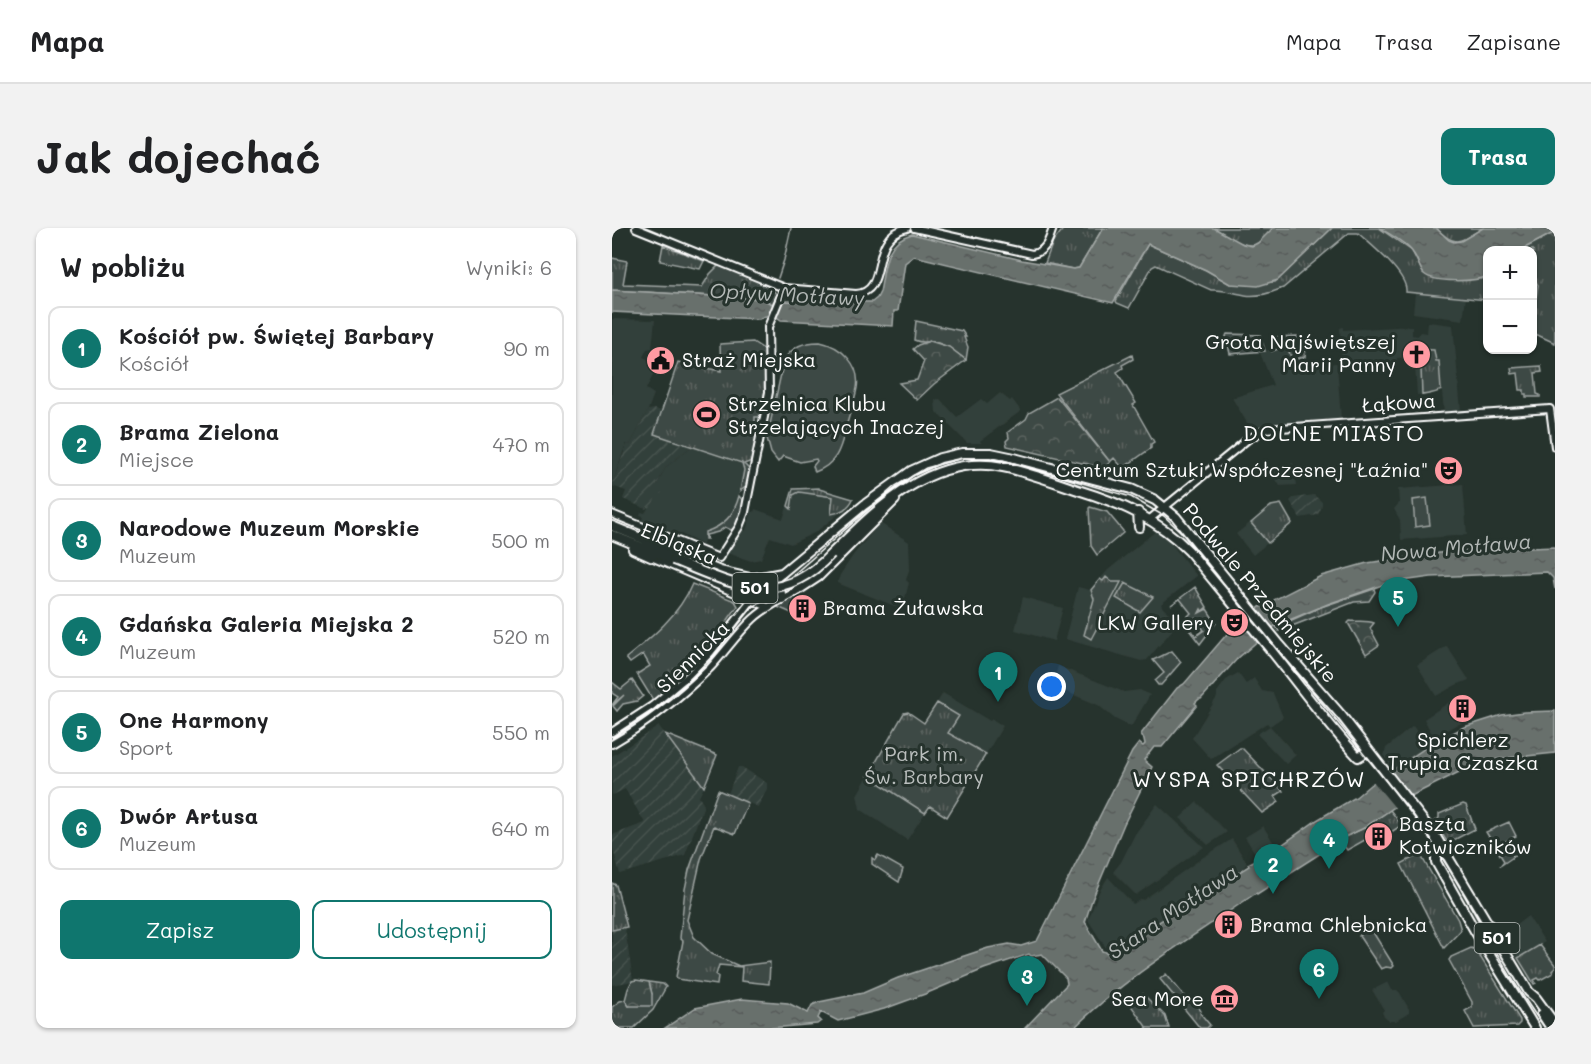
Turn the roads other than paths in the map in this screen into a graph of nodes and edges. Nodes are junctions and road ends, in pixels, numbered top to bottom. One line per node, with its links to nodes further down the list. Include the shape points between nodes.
1 (636, 228): 5 (street)
2 (907, 228): 5 (street, via 887,240 875,282 865,293)
3 (914, 228): 4 (street, via 1028,254 1040,252)
4 (1053, 228)
5 (784, 288): 10 (street, via 768,332 769,392 745,512 719,558)
6 (1555, 447): 8 (street, Łąkowa, via 1550,409 1266,429)
7 (904, 490): 9 (main road, Podwale Przedmiejskie / 501, via 943,470 991,465 1065,485); 16 (main road, Podwale Przedmiejskie / 501, via 874,512); 21 (main road, via 826,570)
8 (1165, 506): 11 (street, Łąkowa); 18 (main road, Podwale Przedmiejskie / 501, via 1131,489 1010,456 957,454 923,464 898,478); 27 (main road, Podwale Przedmiejskie / 501)
9 (1138, 512): 11 (main road, Podwale Przedmiejskie / 501); 13 (main road)
10 (612, 514)
11 (1150, 519): 27 (main road, Podwale Przedmiejskie / 501, via 1189,551 1316,711 1358,757)
12 (612, 526): 19 (main road, Elbląska / 501, via 720,572)
13 (1139, 527)
14 (612, 535): 16 (main road, Elbląska / 501, bridge, via 736,585 750,587 786,585 804,577)
15 (612, 540): 17 (main road)
16 (831, 554)
17 (651, 557): 22 (street, Elbląska)
18 (782, 573): 19 (main road, Elbląska / 501); 20 (street, Siennicka)
19 (751, 579): 20 (main road)
20 (771, 583): 21 (street); 22 (street, Siennicka); 23 (main road, via 780,589)
21 (795, 592): 23 (street, Siennicka)
22 (752, 600): 24 (street, Elbląska); 25 (street, Siennicka, via 689,675)
23 (782, 600): 24 (street, Siennicka)
24 (768, 607): 26 (street, Siennicka, via 684,693)
25 (612, 732)
26 (612, 744)
27 (1368, 751): 28 (main road, Podwale Przedmiejskie / 501)
28 (1436, 837): 29 (main road, Podwale Przedmiejskie / 501); 31 (main road, 501, via 1436,861)
29 (1529, 992): 30 (main road, Podwale Przedmiejskie / 501); 32 (main road)
30 (1555, 1024)
31 (1535, 1028)
32 (1551, 1028)

